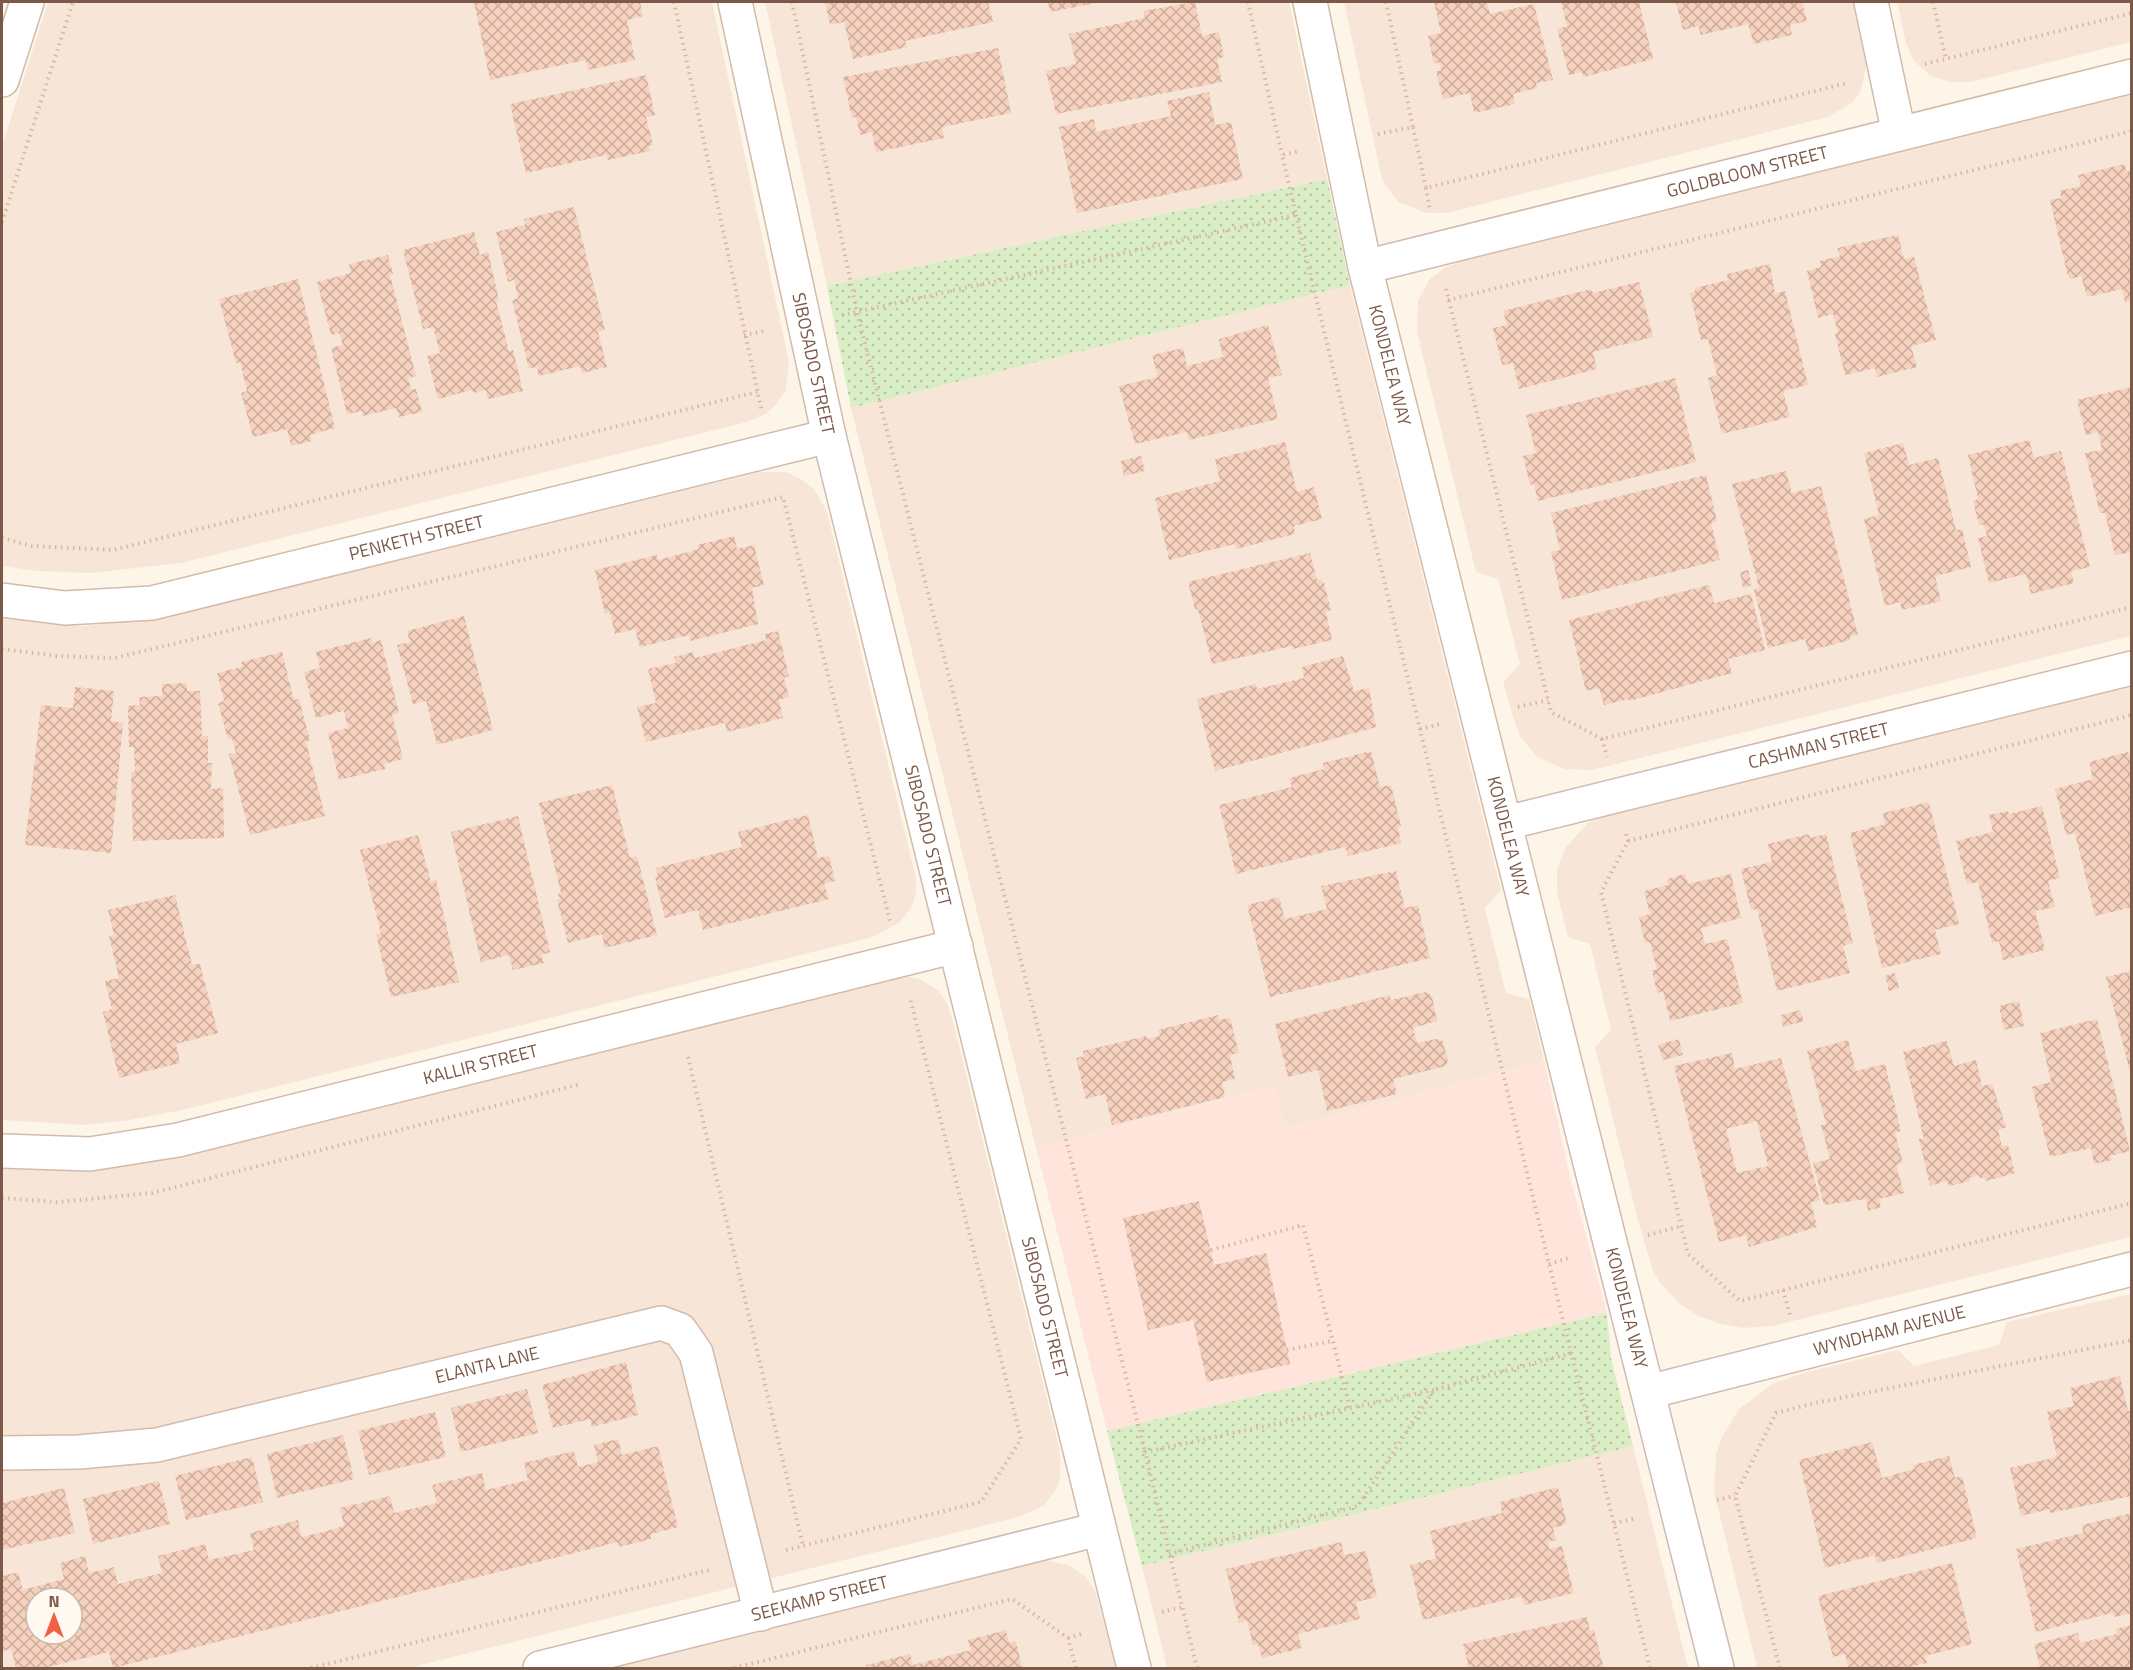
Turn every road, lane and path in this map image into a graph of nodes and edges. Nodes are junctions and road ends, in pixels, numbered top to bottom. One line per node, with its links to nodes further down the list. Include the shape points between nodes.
1 (27, 2): 15 (street)
2 (74, 2): 22 (path)
3 (674, 2): 26 (path)
4 (735, 2): 25 (street, SIBOSADO STREET)
5 (792, 2): 24 (path)
6 (1248, 2): 20 (path)
7 (1310, 2): 19 (street, KONDELEA WAY)
8 (1386, 2): 16 (path)
9 (1871, 2): 13 (street)
10 (1933, 2): 12 (path)
11 (2132, 13): 12 (path)
12 (1946, 59): 13 (path)
13 (1887, 74): 16 (path, via 1426,188); 18 (street)
14 (2132, 76): 18 (street, GOLDBLOOM STREET)
15 (2, 80)
16 (1413, 127): 19 (path)
17 (2132, 131): 33 (path, via 1448,300 1551,712 1602,739)
18 (1899, 134): 23 (street, GOLDBLOOM STREET)
19 (1339, 143): 20 (path); 23 (street, KONDELEA WAY)
20 (1282, 156): 21 (path)
21 (1296, 215): 24 (path); 48 (path)
22 (2, 222)
23 (1365, 267): 37 (street, KONDELEA WAY)
24 (857, 312): 25 (path); 52 (path)
25 (804, 322): 26 (path); 28 (street, SIBOSADO STREET)
26 (744, 335): 27 (path)
27 (757, 392): 29 (path); 31 (path, via 113,550 32,546)
28 (828, 436): 29 (street, PENKETH STREET); 38 (street, SIBOSADO STREET)
29 (771, 450): 30 (path); 32 (street, PENKETH STREET, via 152,603 65,608)
30 (783, 497): 34 (path, via 115,657 57,656); 39 (path)
31 (2, 538)
32 (2, 600)
33 (2132, 607)
34 (2, 649)
35 (2132, 668): 37 (street, CASHMAN STREET)
36 (2132, 715): 42 (path, via 1628,841 1600,892 1689,1254 1740,1301)
37 (1506, 823): 50 (street, KONDELEA WAY)
38 (956, 946): 39 (street, KALLIR STREET); 54 (street, SIBOSADO STREET)
39 (900, 960): 41 (street, KALLIR STREET, via 178,1140 90,1154); 55 (path, via 1021,1439 981,1503)
40 (688, 1057): 55 (path)
41 (2, 1150)
42 (2132, 1203)
43 (1210, 1250): 46 (path, via 1303,1225)
44 (2132, 1269): 50 (street, WYNDHAM AVENUE)
45 (2132, 1340): 67 (path, via 1776,1413 1735,1497)
46 (1332, 1341): 47 (path); 51 (path)
47 (1287, 1350)
48 (1572, 1353): 49 (path); 65 (path)
49 (1434, 1390): 51 (path); 56 (path, via 1358,1506)
50 (1648, 1392): 66 (street, KONDELEA WAY)
51 (1350, 1408): 52 (path)
52 (1145, 1452): 56 (path)
53 (2, 1453): 57 (street, ELANTA LANE, via 157,1445 661,1323 680,1330 696,1353)
54 (1099, 1529): 58 (street, SEEKAMP STREET); 63 (street, SIBOSADO STREET)
55 (803, 1546): 57 (path)
56 (1169, 1554): 64 (path)
57 (747, 1560): 58 (street, ELANTA LANE); 59 (path)
58 (761, 1614): 60 (street, SEEKAMP STREET)
59 (311, 1668)
60 (540, 1668)
61 (734, 1668): 62 (path, via 1012,1599 1068,1638)
62 (1076, 1668)
63 (1134, 1668)
64 (1197, 1668)
65 (1650, 1668)
66 (1717, 1668)
67 (1780, 1668)

